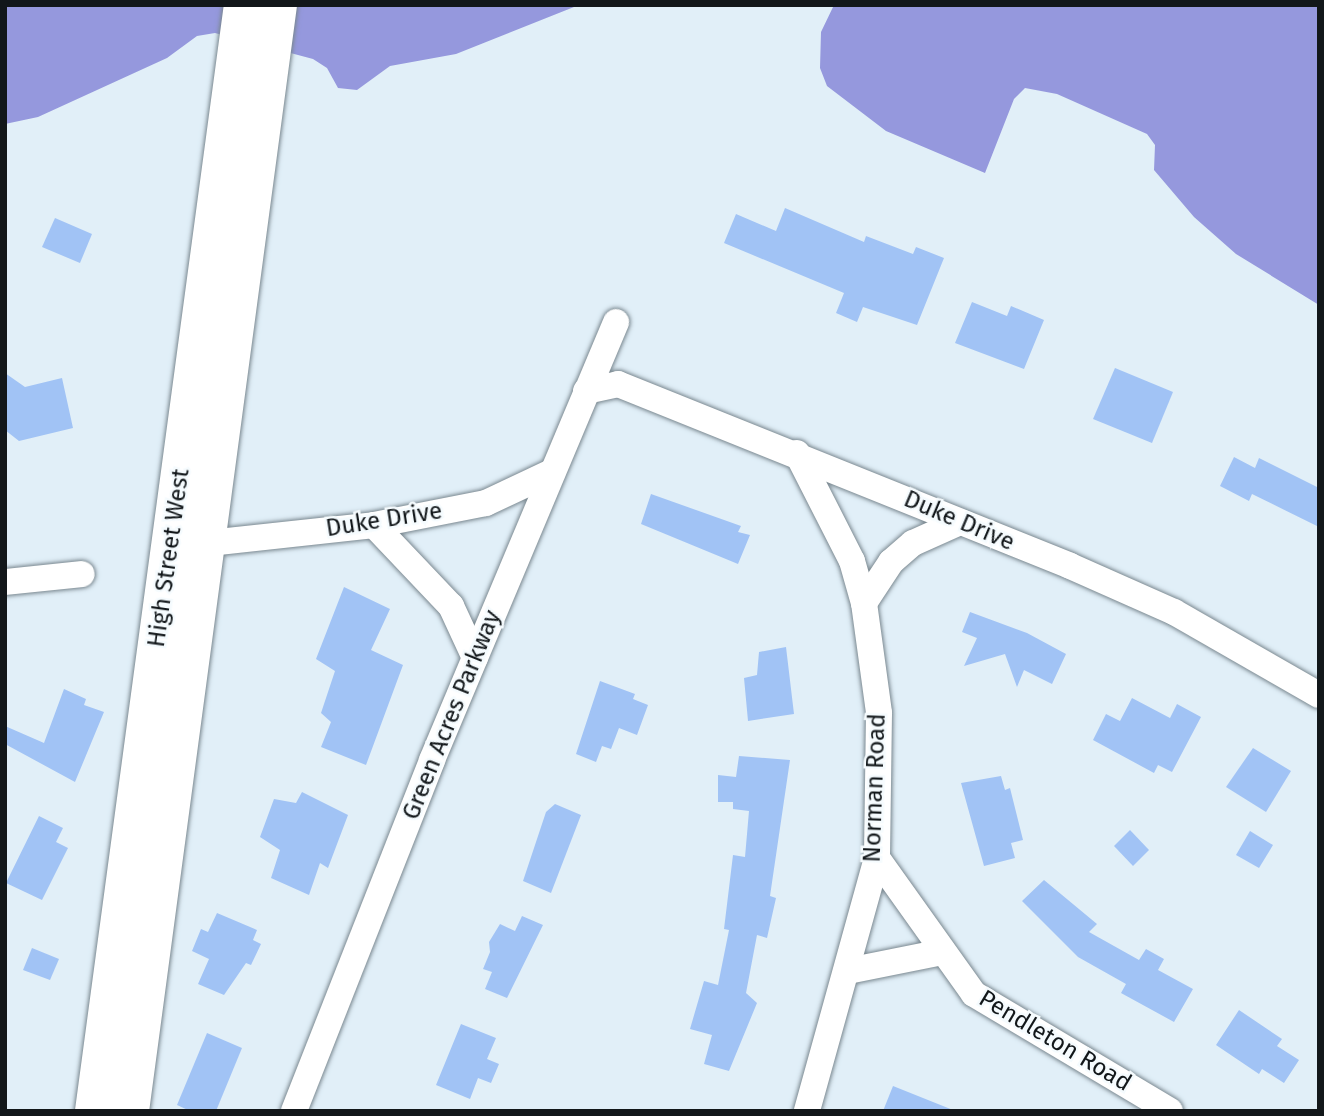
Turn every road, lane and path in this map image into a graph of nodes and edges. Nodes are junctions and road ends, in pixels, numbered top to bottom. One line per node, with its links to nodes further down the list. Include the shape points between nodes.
1 (243, 5): 3 (main road, High Street West)
2 (278, 5): 3 (main road, High Street West)
3 (245, 125): 10 (main road, High Street West); 19 (main road, High Street West)
4 (616, 322): 5 (street, Green Acres Parkway)
5 (586, 391): 6 (street, Duke Drive, via 618,384); 7 (street, Green Acres Parkway)
6 (797, 453): 8 (street, Duke Drive); 13 (street, Norman Road, via 836,524)
7 (552, 471): 9 (street, Duke Drive, via 485,503); 14 (street, Green Acres Parkway)
8 (960, 522): 13 (street, via 913,543 891,562); 15 (street, Duke Drive, via 1174,612)
9 (374, 525): 10 (street, Duke Drive); 14 (street, via 451,606)
10 (209, 543): 20 (main road, High Street West)
11 (82, 574): 12 (street)
12 (5, 582)
13 (864, 603): 16 (street, Norman Road, via 879,713)
14 (475, 657): 21 (street, Green Acres Parkway)
15 (1319, 695)
16 (877, 858): 17 (street, Pendleton Road); 18 (street, Norman Road)
17 (942, 952): 18 (street); 23 (street, Pendleton Road, via 974,994)
18 (848, 971): 22 (street, Norman Road)
19 (93, 1111)
20 (130, 1111)
21 (294, 1111)
22 (807, 1111)
23 (1170, 1111)

